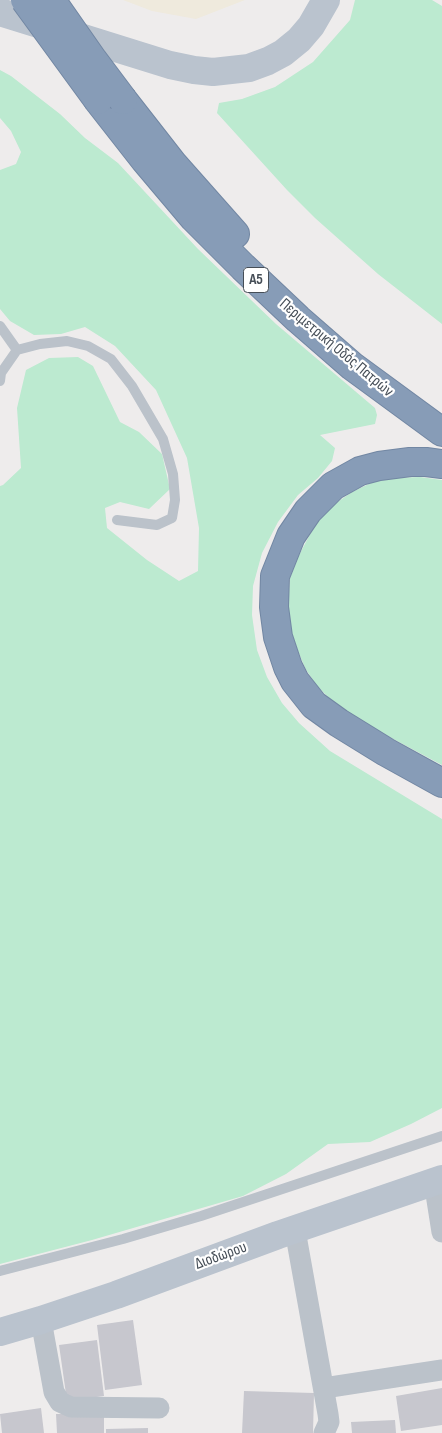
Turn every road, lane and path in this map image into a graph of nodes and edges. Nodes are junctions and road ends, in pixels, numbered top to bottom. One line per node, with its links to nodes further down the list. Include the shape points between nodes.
1 (25, 0): 5 (highway, Α5, bridge)
2 (51, 0): 5 (highway, Α5, bridge, via 93,60)
3 (326, 0): 4 (street, via 311,26 283,53 249,68 214,72 170,65)
4 (0, 12)
5 (110, 100): 9 (highway, Περιμετρική Οδός Πατρών / Α5, via 218,217 311,309); 10 (highway, Περιμετρική Οδός Πατρών / Α5, via 145,160 194,218 298,319 352,366)
6 (0, 326): 7 (lane)
7 (17, 350): 8 (lane, via 1,373); 12 (lane, via 67,341 88,346 111,359 132,386 163,439 173,474 175,500 172,518 157,525)
8 (0, 381)
9 (442, 413)
10 (442, 432)
11 (442, 464): 13 (highway, via 410,462 379,466 360,471 333,486 308,511 291,536 275,576 274,607 278,638 288,667 314,705)
12 (117, 520)
13 (442, 784)
14 (442, 1136): 18 (lane, via 201,1216)
15 (438, 1180): 16 (street, Διοδώρου); 17 (street)
16 (295, 1230): 19 (street, Διοδώρου); 22 (street)
17 (442, 1232)
18 (0, 1271)
19 (41, 1320): 20 (street, Διοδώρου); 23 (street, via 54,1392 60,1402 71,1406)
20 (0, 1332)
21 (442, 1370): 22 (street)
22 (324, 1388): 24 (street, via 329,1422)
23 (159, 1408)
24 (324, 1433)

